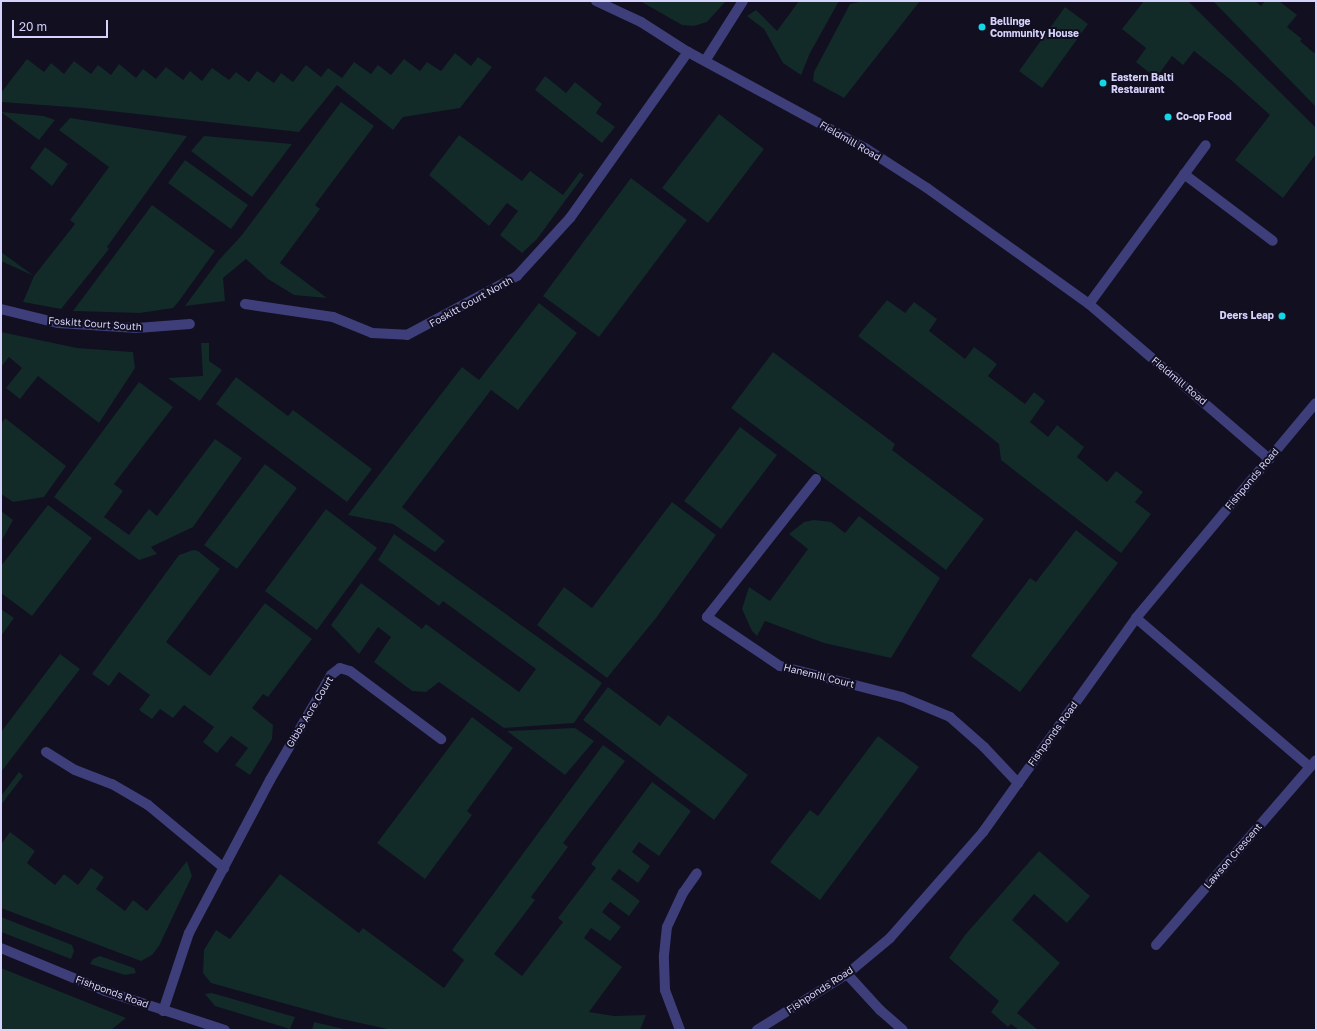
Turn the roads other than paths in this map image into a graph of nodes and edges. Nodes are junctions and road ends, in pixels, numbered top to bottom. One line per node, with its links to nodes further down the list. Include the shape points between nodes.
1 (596, 1): 3 (street, Fieldmill Road, via 641,22)
2 (743, 1): 4 (street)
3 (688, 52): 4 (street, Fieldmill Road); 8 (street, Foskitt Court North, via 570,218 517,276 407,335 372,333 333,317)
4 (705, 61): 9 (street, Fieldmill Road, via 865,148 928,188)
5 (1206, 145): 6 (street)
6 (1184, 174): 7 (street); 9 (street)
7 (1273, 241)
8 (245, 304)
9 (1089, 304): 13 (street, Fieldmill Road)
10 (1, 309): 11 (street, Foskitt Court South, via 58,323 137,328)
11 (190, 324)
12 (1316, 403): 13 (street, Fishponds Road)
13 (1269, 459): 15 (street, Fishponds Road)
14 (816, 478): 19 (street, Hanemill Court, via 707,617 780,666 902,697 950,717 984,747)
15 (1136, 618): 18 (street, Lawson Crescent); 19 (street, Fishponds Road)
16 (441, 739): 20 (street, Gibbs Acre Court, via 350,671 340,668 331,675 277,766)
17 (46, 752): 20 (street, via 75,770 112,784 148,805)
18 (1313, 764): 22 (street, Lawson Crescent)
19 (1018, 783): 24 (street, Fishponds Road, via 983,832 890,938)
20 (224, 868): 25 (street, Gibbs Acre Court, via 189,933)
21 (697, 873): 27 (street, via 683,893 667,927 664,955 665,990)
22 (1156, 945)
23 (1, 948): 25 (street, Fishponds Road, via 105,991)
24 (847, 974): 28 (street, Fishponds Road); 29 (street, via 880,1010)
25 (163, 1011): 26 (street, Fishponds Road)
26 (225, 1030)
27 (680, 1030)
28 (757, 1030)
29 (903, 1030)

